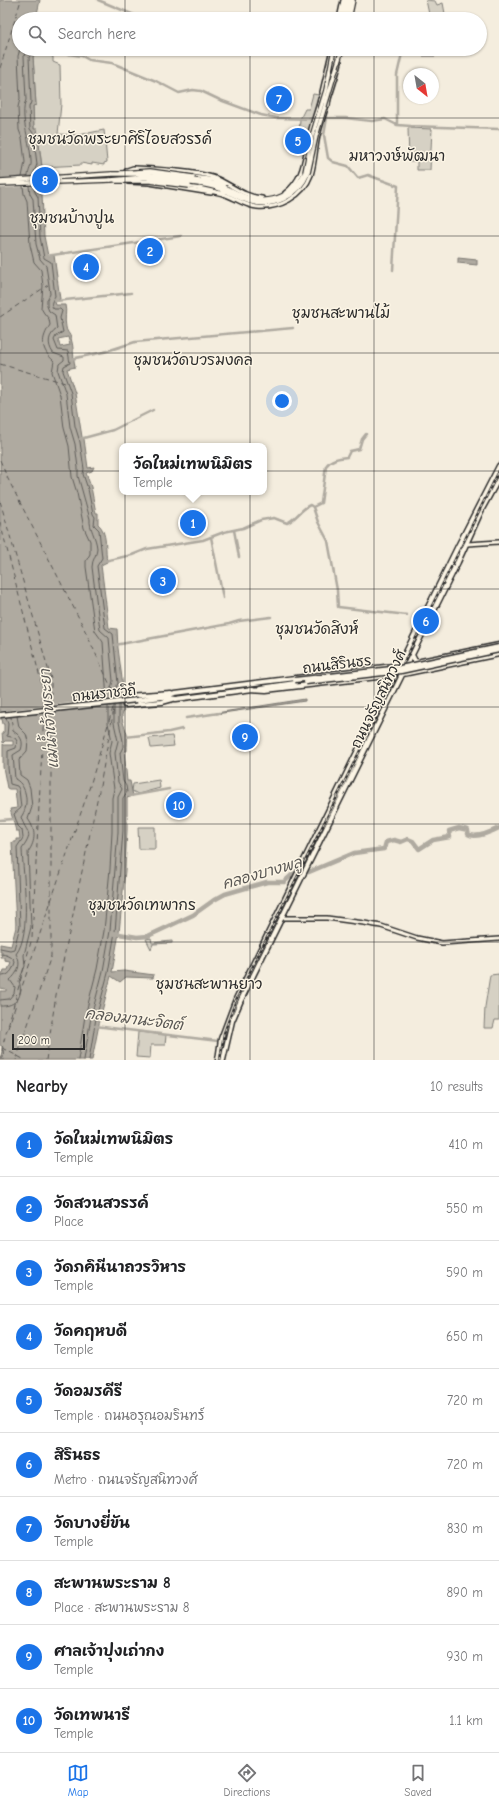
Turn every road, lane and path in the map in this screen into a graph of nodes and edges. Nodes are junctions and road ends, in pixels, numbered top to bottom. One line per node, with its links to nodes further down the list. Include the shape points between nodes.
1 (344, 0): 3 (main road)
2 (352, 0): 4 (main road); 5 (main road)
3 (343, 12)
4 (346, 12)
5 (351, 12)
6 (336, 56): 11 (main road, bridge)
7 (336, 56): 12 (street)
8 (336, 56): 14 (main road, bridge, via 312,136 305,172 298,184 287,194 274,199 258,200 220,185 200,181 145,174)
9 (336, 56): 15 (main road, bridge, via 308,173 300,186 289,196 274,202 257,203 219,188 199,184 145,177)
10 (337, 56): 13 (street)
11 (334, 65): 12 (main road); 13 (main road)
12 (320, 100): 18 (street, bridge, via 302,172 286,192 271,198 256,198)
13 (328, 105): 19 (street, bridge, via 311,175 304,188 294,197 276,205 255,207)
14 (112, 174): 16 (main road); 18 (main road, bridge, via 150,171 214,180)
15 (111, 180): 17 (main road); 19 (main road, bridge, via 189,186)
16 (0, 181)
17 (0, 184)
18 (226, 185): 19 (street, via 218,179 204,176 133,168 124,174 125,180 131,183 149,183)
19 (224, 194)
20 (499, 466): 22 (main road, ถนนจรัญสนิทวงศ์)
21 (499, 478): 22 (main road, ถนนจรัญสนิทวงศ์)
22 (481, 506): 24 (main road, ถนนจรัญสนิทวงศ์); 25 (main road, ถนนจรัญสนิทวงศ์); 26 (main road, ถนนจรัญสนิทวงศ์)
23 (499, 542): 24 (street)
24 (467, 544): 27 (main road, ถนนจรัญสนิทวงศ์)
25 (428, 614)
26 (421, 621): 27 (main road, via 423,626); 36 (main road, ถนนจรัญสนิทวงศ์)
27 (428, 623): 31 (main road, ถนนจรัญสนิทวงศ์)
28 (499, 646): 32 (main road, ถนนสิรินธร); 39 (main road, ถนนสิรินธร, bridge, via 400,668)
29 (499, 650): 39 (main road, ถนนสิรินธร, bridge, via 400,671)
30 (499, 654): 35 (main road)
31 (412, 655): 33 (main road, via 415,661); 34 (main road, ถนนจรัญสนิทวงศ์)
32 (446, 656): 33 (main road, ถนนสิรินธร); 35 (main road, via 442,661)
33 (421, 662): 34 (main road, ถนนสิรินธร)
34 (407, 664): 36 (main road, ถนนราชวิถี); 37 (main road, ถนนจรัญสนิทวงศ์)
35 (447, 665): 37 (main road)
36 (399, 666): 38 (main road, ถนนจรัญสนิทวงศ์); 40 (main road, ถนนราชวิถี)
37 (402, 675): 38 (main road); 46 (main road, ถนนจรัญสนิทวงศ์)
38 (394, 676): 41 (main road, ถนนราชวิถี); 45 (main road, ถนนจรัญสนิทวงศ์)
39 (295, 682): 40 (main road, ถนนราชวิถี); 41 (main road, ถนนราชวิถี)
40 (250, 684): 42 (main road, ถนนราชวิถี)
41 (250, 690): 44 (main road, ถนนราชวิถี)
42 (175, 693): 43 (main road, ถนนราชวิถี); 44 (main road, via 133,695 124,697 124,700 126,706)
43 (162, 697): 44 (main road, ถนนราชวิถี); 47 (main road, ถนนราชวิถี, bridge)
44 (176, 699)
45 (380, 704): 46 (main road, via 385,701); 49 (main road, ถนนจรัญสนิทวงศ์)
46 (388, 705): 49 (main road, ถนนจรัญสนิทวงศ์)
47 (0, 715)
48 (374, 726): 49 (main road, ถนนจรัญสนิทวงศ์)
49 (320, 834): 50 (main road, ถนนจรัญสนิทวงศ์); 52 (main road, ถนนจรัญสนิทวงศ์, via 236,999 221,1039)
50 (282, 918): 51 (street, via 328,918 364,923 442,943); 53 (main road, ถนนจรัญสนิทวงศ์, via 232,1021)
51 (499, 939)
52 (218, 1060)
53 (223, 1060)

